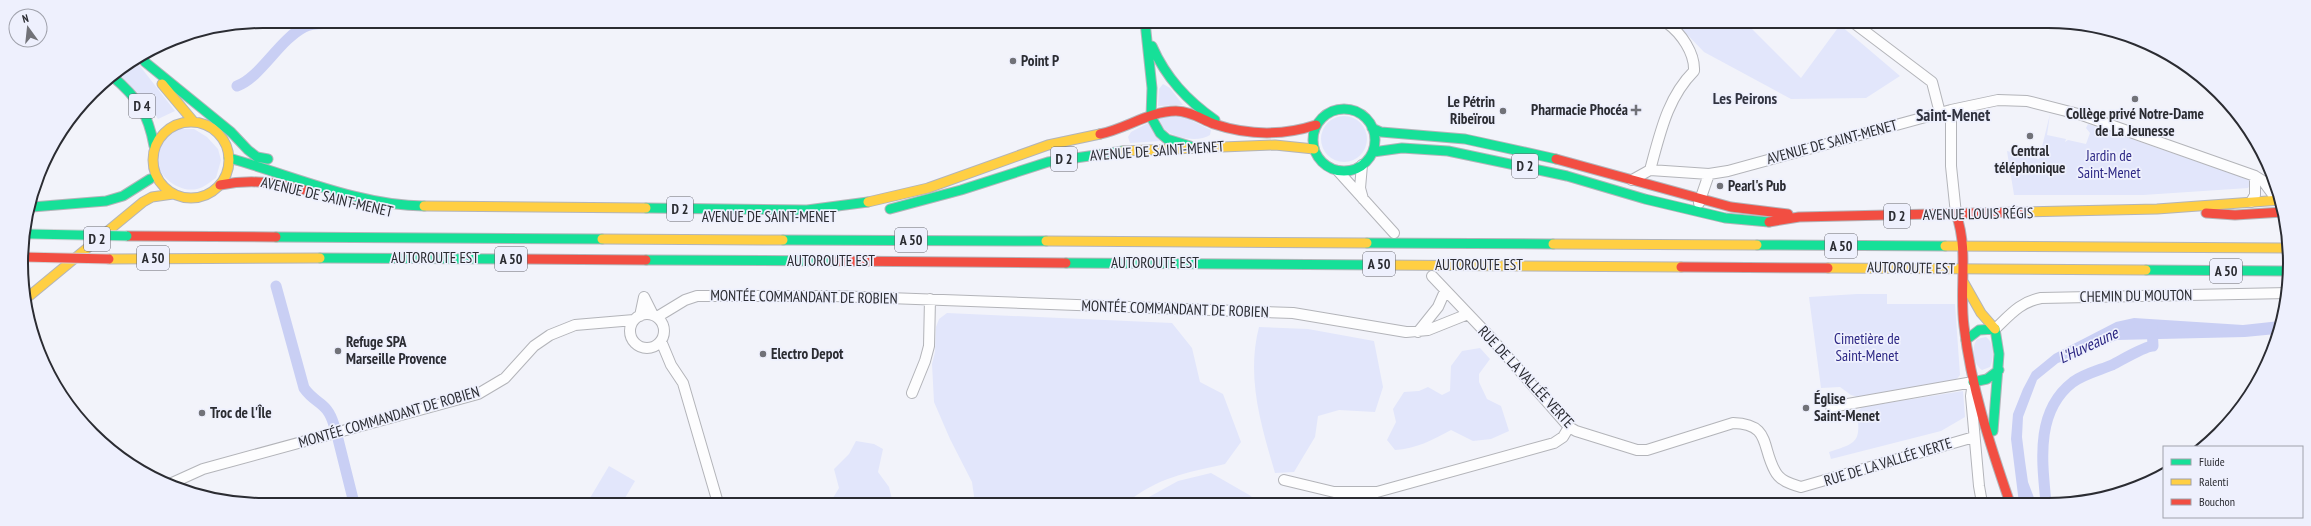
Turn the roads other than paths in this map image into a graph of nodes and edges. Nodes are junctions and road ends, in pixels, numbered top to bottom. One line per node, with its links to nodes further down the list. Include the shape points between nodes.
1 (1146, 28): 4 (main road)
2 (1675, 28): 23 (street, via 1695,60 1694,71 1682,83 1672,100)
3 (1861, 28): 9 (street, via 1932,82)
4 (1147, 32): 7 (main road); 15 (main road, via 1159,63 1179,92)
5 (143, 60): 11 (main road, D 4); 30 (main road, via 231,132 248,150)
6 (116, 80): 16 (main road, D 4, via 140,102 150,121)
7 (1152, 88): 10 (main road); 13 (main road, via 1139,116)
8 (1951, 110): 9 (street, AVENUE DE SAINT-MENET); 26 (street, AVENUE DE SAINT-MENET, via 1998,100 2027,101 2082,115); 42 (street, via 1951,166)
9 (1940, 113): 25 (street, AVENUE DE SAINT-MENET)
10 (1151, 116): 13 (main road, D 2); 15 (main road, D 2, via 1174,110 1190,112); 17 (main road, via 1167,139)
11 (194, 121): 16 (main road, via 180,123 168,129 158,137); 20 (main road, via 210,126 224,139)
12 (1316, 125): 14 (main road, via 1335,111 1348,110 1364,117); 15 (main road, AVENUE DE SAINT-MENET / D 2, via 1291,132); 18 (main road)
13 (1125, 128): 30 (main road, AVENUE DE SAINT-MENET / D 2, via 1040,148 928,188 884,200 807,210 405,206 379,202)
14 (1372, 128): 19 (main road, via 1375,140); 28 (main road, D 2, via 1381,132 1465,139 1568,162)
15 (1229, 129)
16 (154, 146): 21 (main road)
17 (1200, 147): 18 (main road, AVENUE DE SAINT-MENET / D 2, via 1275,145); 40 (main road, AVENUE DE SAINT-MENET / D 2, via 1109,151 1048,162 933,198)
18 (1314, 149): 24 (main road, via 1323,163)
19 (1373, 152): 22 (main road); 38 (main road, D 2, via 1402,148 1474,155 1567,176)
20 (230, 158): 29 (main road, via 229,167); 30 (main road, AVENUE DE SAINT-MENET / D 2, via 280,170)
21 (152, 164): 27 (main road); 32 (main road, via 156,178)
22 (1362, 165): 24 (main road, via 1347,171); 33 (street)
23 (1650, 170): 25 (street, AVENUE DE SAINT-MENET); 28 (street)
24 (1338, 171): 33 (street)
25 (1709, 174): 34 (street)
26 (2255, 176): 31 (street, AVENUE DE SAINT-MENET); 36 (street, via 2255,196)
27 (150, 179): 37 (main road, via 123,196 106,201); 49 (main road, D 2, via 130,200)
28 (1632, 180): 34 (main road, D 2)
29 (220, 185): 32 (main road, via 200,198 186,198); 44 (main road, AVENUE DE SAINT-MENET / D 2, via 260,180 280,183 359,206 411,215)
30 (330, 188)
31 (2272, 192)
32 (173, 194): 55 (main road, D 2, via 152,197 143,202)
33 (1362, 198): 45 (street)
34 (1700, 199): 38 (street, via 1694,207); 43 (main road, AVENUE LOUIS RÉGIS / D 2, via 1731,207)
35 (2275, 200): 36 (main road, AVENUE LOUIS RÉGIS / D 2)
36 (2251, 202): 39 (main road, AVENUE LOUIS RÉGIS / D 2)
37 (35, 206)
38 (1674, 206): 43 (main road, AVENUE LOUIS RÉGIS / D 2, via 1725,218 1768,222)
39 (2157, 209): 41 (main road, AVENUE LOUIS RÉGIS / D 2, via 2235,215); 42 (main road, AVENUE LOUIS RÉGIS / D 2)
40 (878, 212)
41 (2277, 212)
42 (1956, 214): 43 (main road, AVENUE LOUIS RÉGIS / D 2); 52 (main road, via 1963,237)
43 (1799, 217)
44 (828, 218)
45 (1394, 233)
46 (30, 234): 47 (main road, AUTOROUTE EST / A 50, bridge)
47 (2282, 248)
48 (28, 258): 50 (main road, AUTOROUTE EST / A 50, bridge, via 241,257)
49 (49, 266)
50 (2282, 271)
51 (1432, 276): 53 (street, RUE DE LA VALLÉE VERTE)
52 (1963, 280): 60 (main road, via 1982,313); 62 (main road)
53 (1445, 291): 57 (street, RUE DE LA VALLÉE VERTE); 61 (street, via 1438,307)
54 (2281, 293): 60 (street, CHEMIN DU MOUTON, via 2041,298 2017,307)
55 (30, 295)
56 (930, 299): 58 (street, MONTÉE COMMANDANT DE ROBIEN, via 697,296 679,304); 61 (street, MONTÉE COMMANDANT DE ROBIEN, via 1293,313); 68 (street, via 929,346)
57 (1468, 314): 61 (street, MONTÉE COMMANDANT DE ROBIEN); 70 (street, RUE DE LA VALLÉE VERTE)
58 (658, 319): 59 (street, MONTÉE COMMANDANT DE ROBIEN); 59 (street, via 643,293); 63 (street, via 664,336)
59 (635, 322): 64 (street, via 631,338 642,348); 74 (street, MONTÉE COMMANDANT DE ROBIEN, via 575,325 550,335 534,346 505,378 478,394 235,459)
60 (1995, 329): 62 (main road, via 1978,330); 66 (main road, via 2000,350)
61 (1418, 332)
62 (1966, 340): 67 (main road)
63 (661, 341): 64 (street); 65 (street)
64 (652, 348): 65 (street)
65 (671, 365): 75 (street, via 683,383)
66 (1999, 370): 67 (main road, via 1987,379); 72 (main road, via 1992,412)
67 (1973, 382): 69 (street); 71 (street, via 1971,396); 72 (main road)
68 (912, 392)
69 (1830, 407)
70 (1569, 427): 71 (street, RUE DE LA VALLÉE VERTE, via 1588,436 1637,450 1647,450 1733,423 1744,423 1755,427 1763,436 1775,472 1789,484 1801,487); 76 (street, via 1563,437 1554,444)
71 (1974, 437): 77 (street)
72 (1994, 453): 78 (main road)
73 (1284, 480): 76 (street)
74 (176, 481)
75 (717, 498)
76 (1349, 498)
77 (1981, 498)
78 (2008, 498)

